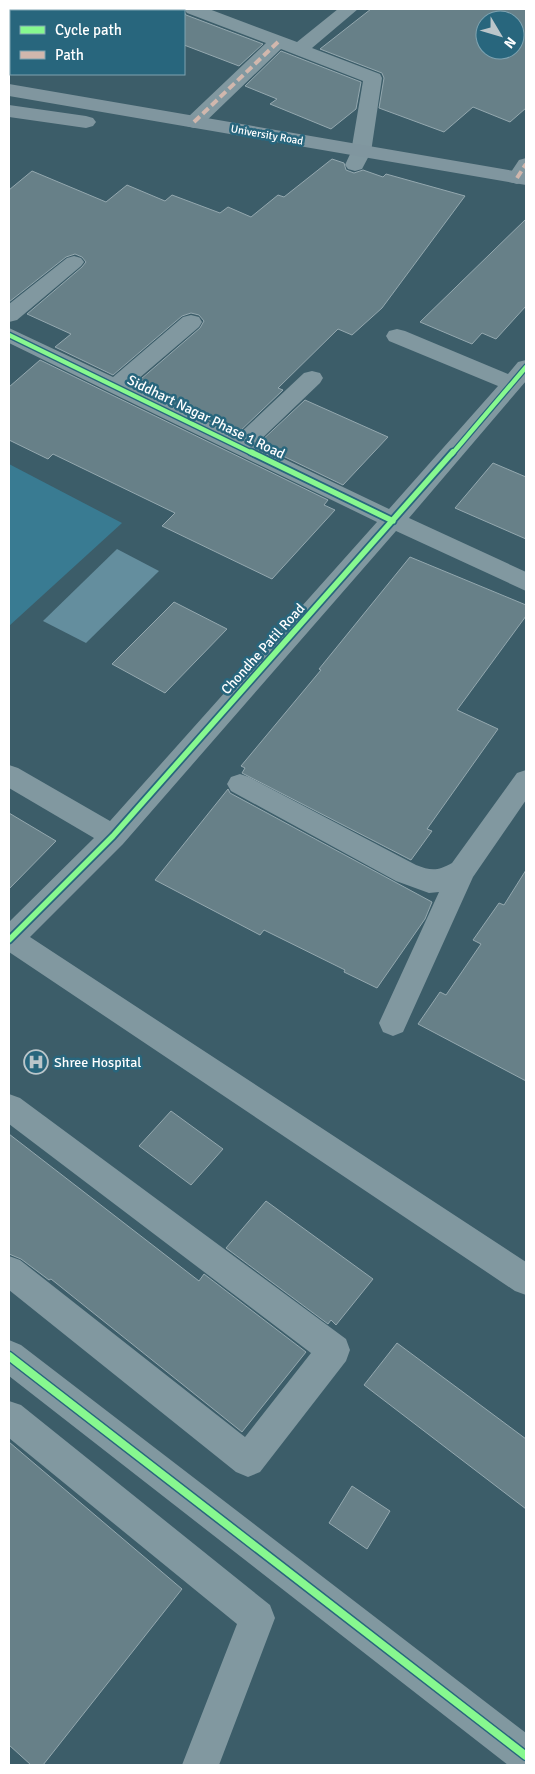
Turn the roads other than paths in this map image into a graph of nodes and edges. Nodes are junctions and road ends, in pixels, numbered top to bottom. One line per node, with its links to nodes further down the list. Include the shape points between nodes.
1 (193, 9): 3 (street)
2 (349, 9): 4 (street)
3 (278, 42): 4 (street); 7 (street)
4 (299, 50): 8 (street, via 373,78)
5 (9, 90): 7 (main road, University Road)
6 (9, 111): 8 (main road, University Road)
7 (194, 122): 8 (main road, University Road)
8 (358, 158): 9 (main road, University Road)
9 (524, 179)
10 (74, 262): 11 (street)
11 (9, 315)
12 (191, 322): 17 (street)
13 (9, 335): 17 (street, Siddhart Nagar Phase 1 Road)
14 (397, 336): 15 (street)
15 (519, 376): 19 (street, Chondhe Patil Road)
16 (312, 378): 18 (street)
17 (115, 387): 18 (street, Siddhart Nagar Phase 1 Road)
18 (239, 447): 19 (street, Siddhart Nagar Phase 1 Road)
19 (393, 521): 20 (street, Siddhart Nagar Phase 1 Road); 24 (street, Chondhe Patil Road)
20 (526, 582)
21 (9, 775): 24 (street)
22 (526, 780): 25 (street)
23 (240, 784): 25 (street, via 406,873 430,882 446,880)
24 (113, 836): 26 (street, Chondhe Patil Road)
25 (462, 871): 27 (street)
26 (10, 939): 30 (street)
27 (393, 1022)
28 (9, 1107): 29 (street, via 334,1350 248,1460)
29 (9, 1270)
30 (526, 1280)
31 (9, 1356): 33 (street)
32 (9, 1417): 34 (street, via 257,1618)
33 (526, 1756)
34 (200, 1765)

